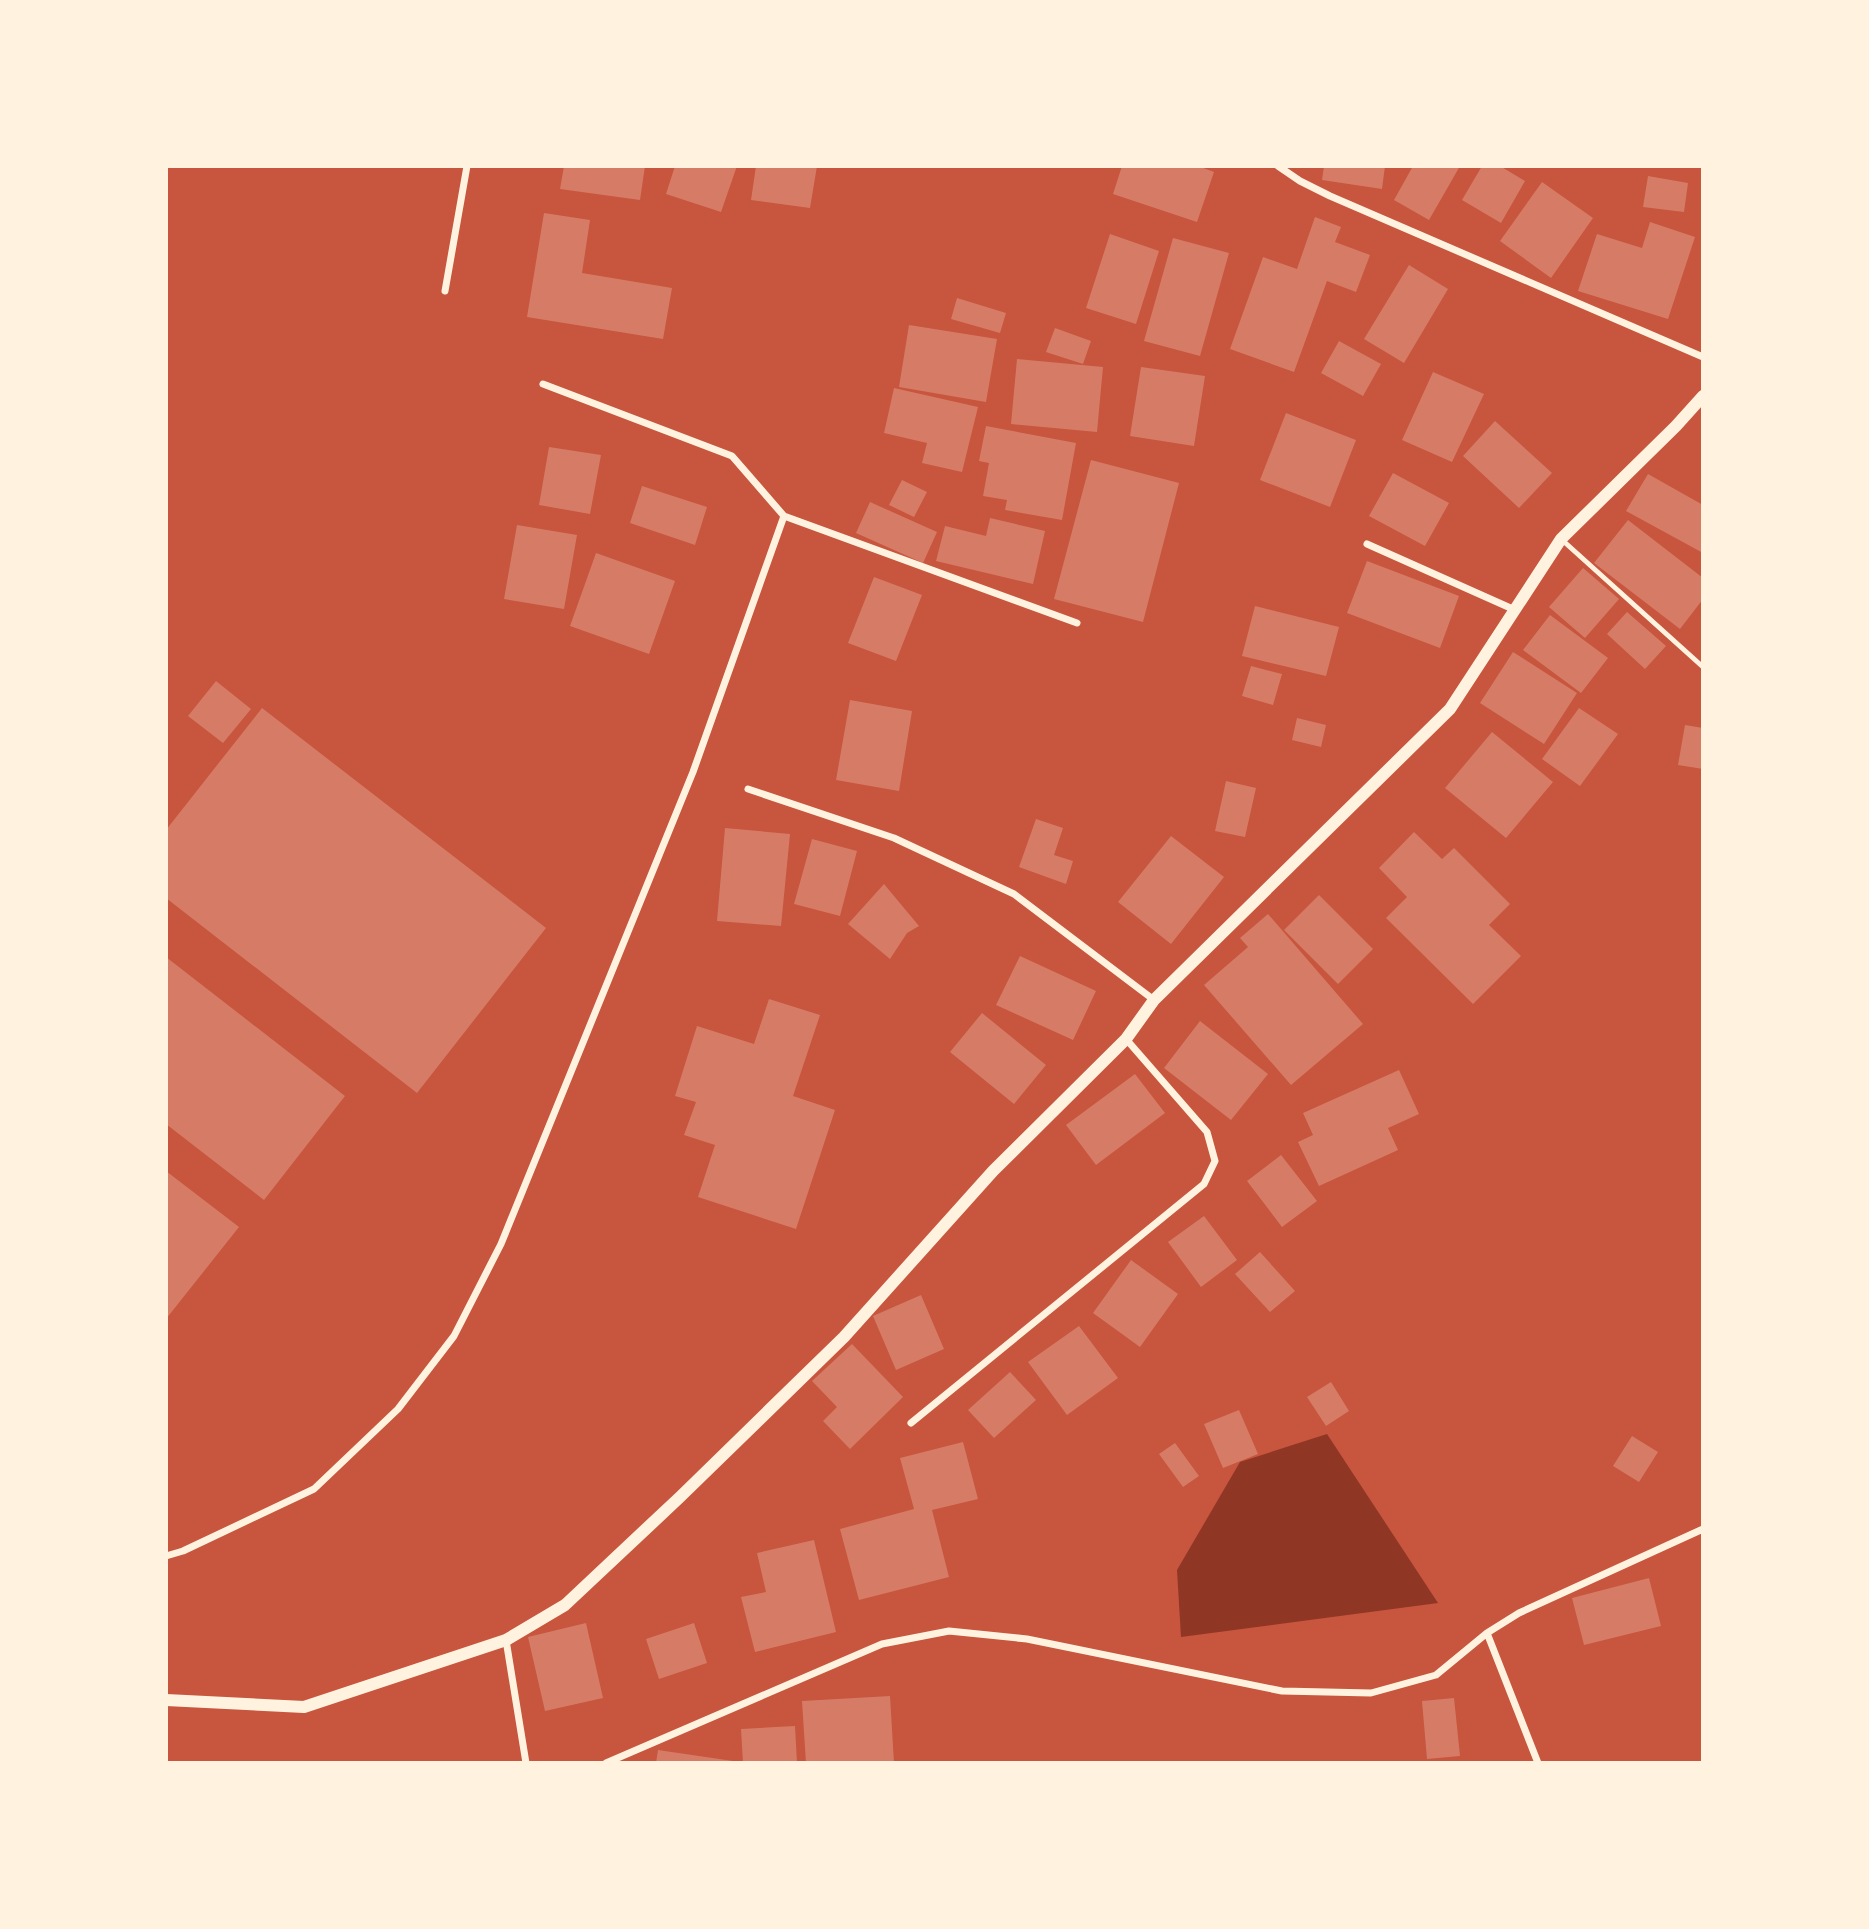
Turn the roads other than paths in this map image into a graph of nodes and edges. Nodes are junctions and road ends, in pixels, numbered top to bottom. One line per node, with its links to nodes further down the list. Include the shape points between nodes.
1 (467, 166): 3 (street)
2 (1278, 166): 4 (street, via 1330,196)
3 (445, 291)
4 (1703, 357)
5 (543, 384): 7 (street, via 732,456)
6 (1703, 396): 8 (street)
7 (783, 516): 11 (street); 18 (street, via 688,785 501,1244 454,1336 398,1409 314,1489)
8 (1561, 539): 10 (street); 12 (lane)
9 (1367, 544): 10 (street)
10 (1515, 610): 14 (street, via 1450,709)
11 (1077, 623)
12 (1703, 667)
13 (748, 789): 14 (street, via 894,838 1014,894)
14 (1154, 1000): 15 (street)
15 (1126, 1039): 16 (street, via 1207,1132 1215,1161 1205,1184); 20 (street, via 993,1171 844,1336 680,1497 565,1605)
16 (911, 1423)
17 (1703, 1529): 19 (street, via 1518,1613)
18 (166, 1556)
19 (1487, 1633): 23 (street, via 1436,1675 1371,1693 1282,1691 1027,1639 950,1631 882,1644); 24 (street)
20 (506, 1640): 21 (street, via 304,1707); 22 (street)
21 (166, 1700)
22 (526, 1763)
23 (606, 1763)
24 (1538, 1763)

